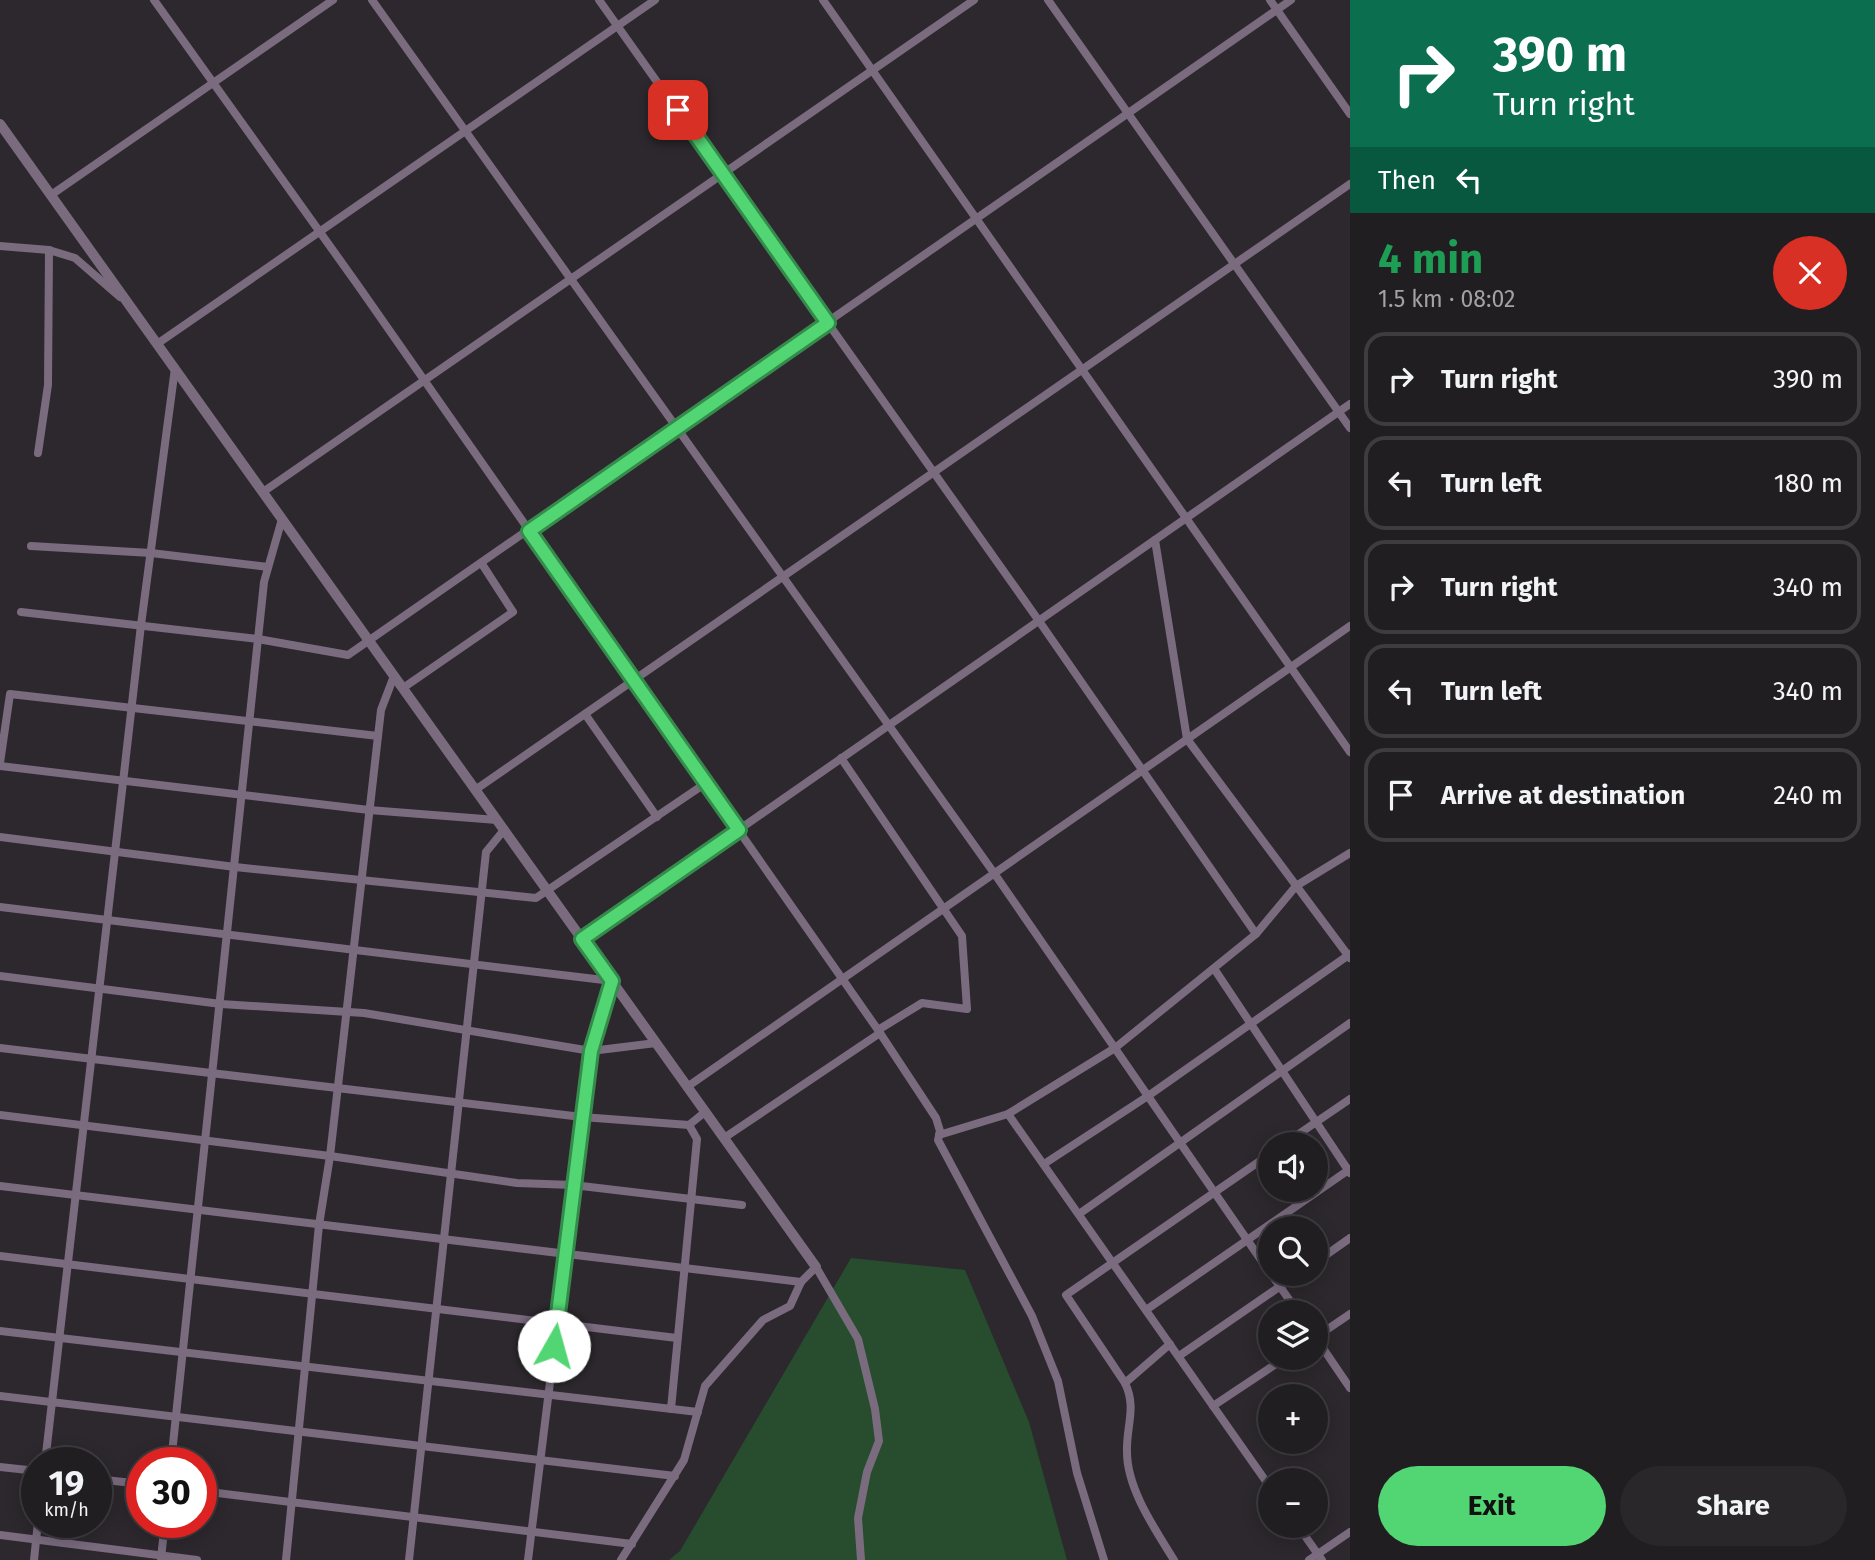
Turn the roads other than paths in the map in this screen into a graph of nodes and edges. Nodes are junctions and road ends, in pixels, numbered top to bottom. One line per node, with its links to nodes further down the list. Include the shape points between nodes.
1 (154, 0): 14 (street)
2 (332, 0): 14 (street)
3 (372, 0): 18 (street)
4 (599, 0): 12 (street)
5 (655, 0): 12 (street)
6 (823, 0): 13 (street)
7 (974, 0): 13 (street)
8 (1048, 0): 15 (street)
9 (1270, 0): 11 (street)
10 (1292, 0): 11 (street)
11 (1277, 10): 15 (street); 16 (street)
12 (618, 26): 18 (street); 19 (street)
13 (872, 70): 19 (street); 22 (street)
14 (214, 82): 21 (street); 23 (street)
15 (1128, 114): 22 (street); 26 (street)
16 (1350, 114)
17 (0, 124): 21 (street)
18 (466, 131): 23 (street); 27 (street)
19 (723, 174): 27 (street); 29 (street)
20 (1350, 184): 26 (street)
21 (51, 195): 28 (street)
22 (977, 219): 29 (street); 32 (street)
23 (320, 232): 30 (street); 33 (street)
24 (0, 246): 25 (street)
25 (49, 250): 28 (street, via 75,258); 38 (street, via 48,385)
26 (1234, 264): 32 (street); 35 (street)
27 (571, 279): 33 (street); 36 (street)
28 (130, 305): 30 (street)
29 (828, 323): 36 (street); 39 (street)
30 (158, 344): 31 (street)
31 (175, 368): 40 (street); 46 (street)
32 (1083, 369): 39 (street); 42 (street)
33 (424, 381): 40 (street); 43 (street)
34 (1350, 404): 35 (street)
35 (1339, 412): 37 (street); 42 (street)
36 (677, 428): 43 (street); 49 (street)
37 (1350, 428)
38 (38, 453)
39 (934, 472): 49 (street); 51 (street)
40 (263, 492): 41 (street)
41 (282, 519): 48 (street); 55 (street)
42 (1185, 519): 44 (street); 56 (street)
43 (529, 531): 47 (street); 58 (street)
44 (1155, 540): 51 (street); 65 (street)
45 (31, 546): 46 (street)
46 (151, 553): 48 (street); 52 (street)
47 (482, 564): 55 (street); 59 (street, via 513,612)
48 (268, 566): 54 (street)
49 (783, 577): 58 (street); 63 (street)
50 (21, 612): 52 (street)
51 (1039, 621): 63 (street); 69 (street)
52 (141, 625): 54 (street); 60 (street)
53 (1350, 626): 56 (street)
54 (258, 639): 55 (street, via 348,655); 62 (street)
55 (370, 642): 57 (street)
56 (1292, 666): 65 (street); 66 (street)
57 (394, 676): 59 (street); 64 (street, via 381,710)
58 (634, 680): 61 (street); 71 (street)
59 (402, 688): 72 (street)
60 (132, 710): 62 (street); 68 (street, via 10,694); 70 (street)
61 (585, 714): 72 (street); 75 (street)
62 (250, 720): 64 (street); 73 (street)
63 (889, 725): 67 (street); 83 (street)
64 (378, 736): 74 (street)
65 (1187, 739): 69 (street); 85 (street)
66 (1350, 752)
67 (841, 758): 78 (street); 89 (street)
68 (0, 764): 70 (street)
69 (1143, 771): 83 (street); 92 (street)
70 (124, 779): 73 (street); 80 (street)
71 (706, 783): 75 (street); 78 (street)
72 (475, 790): 76 (street)
73 (242, 795): 74 (street); 82 (street)
74 (369, 810): 76 (street); 84 (street)
75 (657, 817): 86 (street)
76 (497, 820): 77 (street)
77 (504, 830): 86 (street); 87 (street, via 486,852)
78 (739, 830): 93 (street); 99 (street)
79 (0, 837): 80 (street)
80 (115, 852): 82 (street); 90 (street)
81 (1350, 853): 85 (street)
82 (235, 867): 84 (street); 91 (street)
83 (994, 873): 89 (street); 110 (street)
84 (361, 881): 87 (street); 94 (street)
85 (1296, 886): 92 (street); 95 (street)
86 (548, 892): 87 (street, via 536,898); 93 (street)
87 (481, 894): 96 (street)
88 (0, 907): 90 (street)
89 (943, 908): 99 (street); 107 (street, via 962,936 967,1009 922,1003)
90 (107, 920): 91 (street); 101 (street)
91 (228, 934): 94 (street); 102 (street)
92 (1256, 934): 97 (street)
93 (582, 939): 100 (street)
94 (353, 950): 96 (street); 103 (street)
95 (1349, 955): 105 (street)
96 (474, 964): 100 (street); 106 (street)
97 (1215, 970): 105 (street); 110 (street)
98 (0, 976): 101 (street)
99 (843, 978): 107 (street); 116 (street)
100 (612, 981): 108 (street); 111 (street)
101 (100, 989): 102 (street); 112 (street)
102 (221, 1004): 103 (street); 113 (street)
103 (346, 1014): 106 (street); 115 (street)
104 (1350, 1023): 114 (street)
105 (1249, 1025): 114 (street); 117 (street)
106 (467, 1029): 111 (street); 119 (street)
107 (879, 1032): 128 (street, via 936,1118); 129 (street)
108 (656, 1043): 111 (street); 116 (street)
109 (0, 1048): 112 (street)
110 (1115, 1048): 117 (street); 121 (street)
111 (591, 1051): 123 (street)
112 (92, 1058): 113 (street); 125 (street)
113 (214, 1071): 115 (street); 130 (street)
114 (1280, 1072): 124 (street); 131 (street)
115 (338, 1086): 119 (street); 132 (street)
116 (687, 1087): 120 (street)
117 (1148, 1096): 131 (street); 134 (street)
118 (1350, 1099): 124 (street)
119 (459, 1100): 123 (street); 136 (street)
120 (705, 1112): 126 (street); 129 (street)
121 (1009, 1114): 128 (street); 134 (street)
122 (0, 1115): 125 (street)
123 (582, 1117): 126 (street); 137 (street)
124 (1315, 1123): 127 (street); 135 (street)
125 (84, 1124): 130 (street); 140 (street)
126 (690, 1125): 141 (street, via 697,1139)
127 (1302, 1132)
128 (939, 1135): 214 (street, via 1031,1316 1058,1381 1077,1473)
129 (724, 1138): 155 (street)
130 (206, 1141): 132 (street); 143 (street)
131 (1180, 1141): 139 (street); 144 (street)
132 (330, 1156): 136 (street); 145 (street)
133 (1258, 1163): 139 (street)
134 (1044, 1164): 144 (street)
135 (1349, 1170): 148 (street)
136 (450, 1172): 137 (street, via 517,1183); 147 (street)
137 (573, 1185): 141 (street); 151 (street)
138 (0, 1186): 140 (street)
139 (1215, 1193): 148 (street); 153 (street)
140 (76, 1195): 143 (street); 154 (street)
141 (691, 1200): 142 (street); 156 (street)
142 (742, 1205)
143 (199, 1211): 145 (street); 157 (street)
144 (1079, 1214): 153 (street)
145 (319, 1226): 147 (street); 160 (street)
146 (1350, 1238): 150 (street)
147 (443, 1240): 151 (street); 162 (street)
148 (1248, 1240): 149 (street); 163 (street)
149 (1258, 1254)
150 (1328, 1254)
151 (565, 1255): 156 (street); 165 (street)
152 (0, 1256): 154 (street)
153 (1113, 1263): 163 (street); 177 (street, via 1066,1295)
154 (68, 1264): 157 (street); 168 (street)
155 (816, 1268): 158 (street); 213 (street, via 858,1339 875,1409 879,1441 858,1518)
156 (684, 1270): 158 (street); 169 (street)
157 (192, 1281): 160 (street); 171 (street)
158 (801, 1282): 184 (street, via 790,1306 763,1320 712,1377)
159 (1280, 1287): 161 (street); 172 (street)
160 (313, 1296): 162 (street); 174 (street)
161 (1289, 1300)
162 (436, 1307): 165 (street); 176 (street)
163 (1146, 1310): 170 (street)
164 (1350, 1314): 166 (street)
165 (557, 1321): 169 (street); 179 (street)
166 (1328, 1330)
167 (0, 1331): 168 (street)
168 (60, 1338): 171 (street); 181 (street)
169 (677, 1338): 183 (street)
170 (1170, 1344): 172 (street); 177 (street)
171 (184, 1352): 174 (street); 185 (street)
172 (1179, 1356): 182 (street)
173 (1328, 1356): 178 (street)
174 (306, 1366): 176 (street); 186 (street)
175 (1266, 1370): 182 (street)
176 (428, 1381): 179 (street); 187 (street)
177 (1125, 1383): 215 (street, via 1132,1398 1126,1452 1130,1474)
178 (1350, 1388)
179 (548, 1395): 183 (street); 190 (street)
180 (0, 1396): 181 (street)
181 (52, 1402): 185 (street); 188 (street)
182 (1213, 1406): 193 (street)
183 (671, 1409): 184 (street)
184 (698, 1412): 194 (street)
185 (176, 1417): 186 (street); 189 (street)
186 (299, 1431): 187 (street); 196 (street)
187 (421, 1446): 190 (street); 197 (street)
188 (47, 1447)
189 (173, 1447)
190 (540, 1460): 194 (street); 198 (street)
191 (0, 1467): 192 (street)
192 (21, 1469)
193 (1258, 1470)
194 (675, 1476): 204 (street)
195 (217, 1494): 196 (street)
196 (292, 1503): 197 (street); 209 (street)
197 (414, 1517): 198 (street); 210 (street)
198 (531, 1532): 204 (street); 211 (street)
199 (1350, 1532): 205 (street)
200 (0, 1535): 203 (street)
201 (163, 1538): 206 (street)
202 (1307, 1538): 205 (street)
203 (36, 1540): 206 (street); 207 (street)
204 (632, 1544): 212 (street)
205 (1320, 1557): 216 (street)
206 (161, 1558): 208 (street)
207 (34, 1560)
208 (197, 1560)
209 (286, 1560)
210 (409, 1560)
211 (528, 1560)
212 (621, 1560)
213 (861, 1560)
214 (1104, 1560)
215 (1174, 1560)
216 (1310, 1560)

